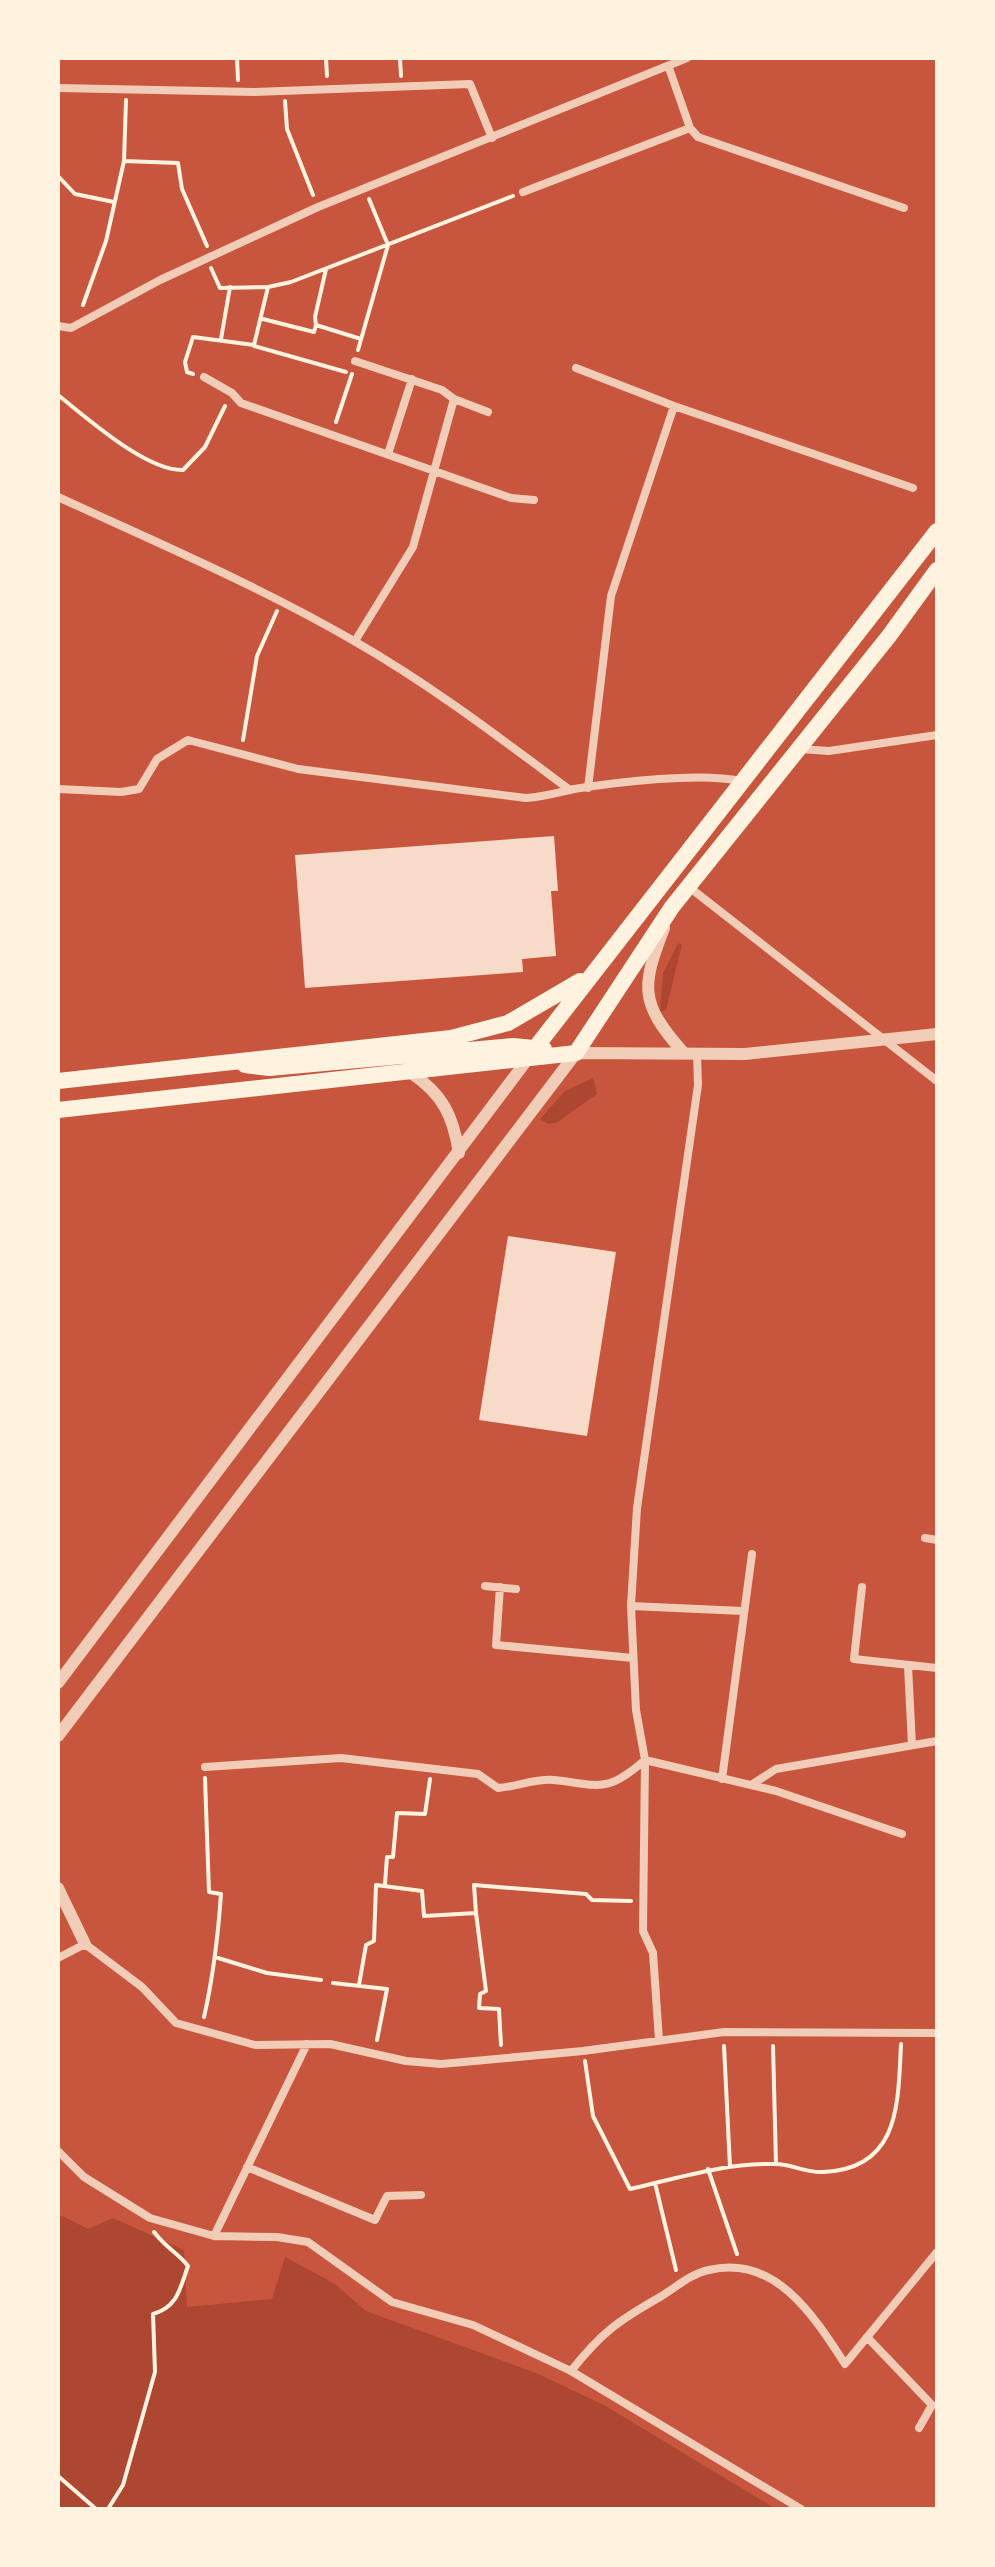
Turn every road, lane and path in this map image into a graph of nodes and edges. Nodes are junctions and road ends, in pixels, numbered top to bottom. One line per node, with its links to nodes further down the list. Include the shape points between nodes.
1 (237, 58): 9 (path)
2 (326, 58): 6 (path)
3 (687, 58): 4 (street)
4 (669, 68): 10 (street); 11 (street)
5 (58, 88): 7 (street)
6 (328, 88): 8 (street); 11 (street, via 470,84)
7 (127, 90): 9 (street); 12 (path)
8 (284, 91): 9 (street); 17 (path, via 287,129)
9 (238, 92)
10 (690, 128): 15 (street); 18 (street, via 698,137)
11 (492, 138): 14 (street)
12 (124, 161): 16 (path); 20 (path, via 178,163 182,189)
13 (58, 176): 16 (path, via 75,194)
14 (365, 189): 17 (street); 19 (path)
15 (523, 192): 19 (path)
16 (114, 202): 25 (path)
17 (318, 207): 20 (street)
18 (904, 208)
19 (388, 245): 21 (path); 29 (path)
20 (209, 258): 22 (path, via 220,288); 25 (street)
21 (326, 269): 23 (path); 26 (path)
22 (230, 287): 23 (path); 28 (path)
23 (268, 287): 24 (path)
24 (263, 319): 26 (path, via 314,332); 30 (path)
25 (76, 325): 27 (street)
26 (316, 325): 29 (path)
27 (58, 326)
28 (221, 339): 30 (path); 34 (path, via 193,337 187,372)
29 (361, 339): 31 (path)
30 (254, 345): 33 (path)
31 (355, 361): 33 (path); 35 (street)
32 (576, 368): 39 (street)
33 (352, 374): 41 (path)
34 (204, 377): 36 (street)
35 (412, 379): 38 (street); 42 (street)
36 (232, 393): 37 (path, via 205,447 183,470 171,470 109,435); 41 (street, via 241,403)
37 (58, 395)
38 (454, 399): 40 (street); 43 (street)
39 (674, 406): 44 (street); 55 (street, via 611,596)
40 (488, 412)
41 (332, 433): 42 (street)
42 (388, 454): 43 (street)
43 (434, 471): 46 (street, via 511,498); 50 (street, via 413,547)
44 (913, 488)
45 (58, 497): 49 (street)
46 (534, 500)
47 (937, 531): 54 (highway)
48 (937, 570): 52 (highway)
49 (281, 601): 50 (street); 53 (path, via 257,656)
50 (355, 641): 57 (street, via 457,705)
51 (937, 735): 52 (street, via 829,751)
52 (796, 748): 58 (highway)
53 (241, 756): 56 (street, via 188,740 157,759 139,789); 57 (street, via 298,769 526,798 554,797)
54 (741, 781): 55 (street, via 719,776); 60 (highway)
55 (588, 788): 57 (street)
56 (58, 789)
57 (570, 790)
58 (688, 886): 59 (highway); 62 (street)
59 (672, 907): 63 (street, via 646,986 659,1024); 64 (highway)
60 (601, 963): 66 (highway); 67 (highway, via 546,1003 483,1031)
61 (937, 1034): 62 (street)
62 (884, 1039): 65 (street, via 745,1054); 70 (street)
63 (682, 1051): 64 (street); 65 (street)
64 (576, 1053): 66 (highway); 86 (street)
65 (697, 1053): 80 (street, via 698,1085 637,1508)
66 (531, 1054): 67 (highway, via 269,1068); 68 (highway); 72 (street)
67 (231, 1063): 69 (highway)
68 (411, 1073): 71 (highway); 72 (street, via 444,1101)
69 (58, 1081)
70 (937, 1081)
71 (58, 1110)
72 (459, 1153): 85 (street)
73 (925, 1538): 74 (street)
74 (937, 1540)
75 (752, 1554): 81 (street)
76 (485, 1586): 77 (street)
77 (500, 1587): 79 (street); 82 (street, via 496,1645)
78 (862, 1587): 83 (street, via 854,1659)
79 (516, 1589)
80 (631, 1606): 81 (street); 82 (street)
81 (743, 1611): 92 (street)
82 (633, 1658): 89 (street)
83 (908, 1666): 84 (street); 88 (street)
84 (937, 1668)
85 (58, 1683)
86 (58, 1736)
87 (937, 1741): 88 (street)
88 (912, 1745): 93 (street, via 776,1769)
89 (645, 1760): 91 (street, via 628,1775 599,1786 551,1780 498,1788 478,1774); 92 (street); 97 (street)
90 (205, 1767): 91 (street, via 341,1758); 101 (path, via 209,1892 221,1894 223,1914)
91 (431, 1769): 95 (path, via 425,1814 397,1813)
92 (722, 1779): 93 (street)
93 (751, 1785): 94 (street)
94 (902, 1834)
95 (385, 1885): 98 (path, via 422,1891 424,1916); 104 (path, via 376,1885 374,1941 366,1945)
96 (58, 1888): 99 (street)
97 (642, 1901): 98 (path, via 474,1885); 110 (street, via 643,1931 653,1953)
98 (476, 1913): 114 (path, via 486,1991 480,1994 479,2008 499,2009)
99 (85, 1944): 100 (street); 105 (street, via 142,1987 176,2023)
100 (58, 1958)
101 (218, 1958): 102 (path, via 267,1973); 105 (path)
102 (321, 1980)
103 (333, 1983): 104 (path)
104 (359, 1985): 113 (path, via 387,1989)
105 (201, 2031): 111 (street, via 255,2045)
106 (772, 2031): 107 (street); 109 (street); 116 (path)
107 (724, 2032): 110 (street); 118 (path)
108 (937, 2033): 109 (street)
109 (901, 2034): 116 (path, via 898,2100 875,2157 823,2173)
110 (659, 2040): 112 (street)
111 (307, 2044): 113 (street); 117 (street)
112 (583, 2051): 114 (street); 120 (path, via 593,2116 630,2189)
113 (375, 2055): 114 (street, via 441,2064)
114 (502, 2058)
115 (58, 2151): 122 (street, via 84,2177)
116 (776, 2164): 118 (path)
117 (247, 2167): 121 (street, via 375,2220 387,2196); 123 (street)
118 (730, 2167): 119 (path)
119 (708, 2169): 120 (path); 125 (path)
120 (655, 2183): 126 (path)
121 (421, 2195)
122 (150, 2218): 123 (street); 132 (path, via 149,2226 167,2250 188,2266 177,2298 167,2310 153,2314 155,2372 123,2485)
123 (214, 2236): 128 (street, via 308,2242 392,2302 473,2325)
124 (937, 2252): 127 (street)
125 (740, 2266): 126 (street, via 706,2270); 127 (street, via 785,2288 845,2364)
126 (681, 2284): 128 (street, via 598,2336)
127 (867, 2337): 129 (street, via 932,2405)
128 (571, 2371): 133 (street)
129 (919, 2428)
130 (58, 2476): 131 (path)
131 (96, 2509)
132 (108, 2509)
133 (801, 2509)

